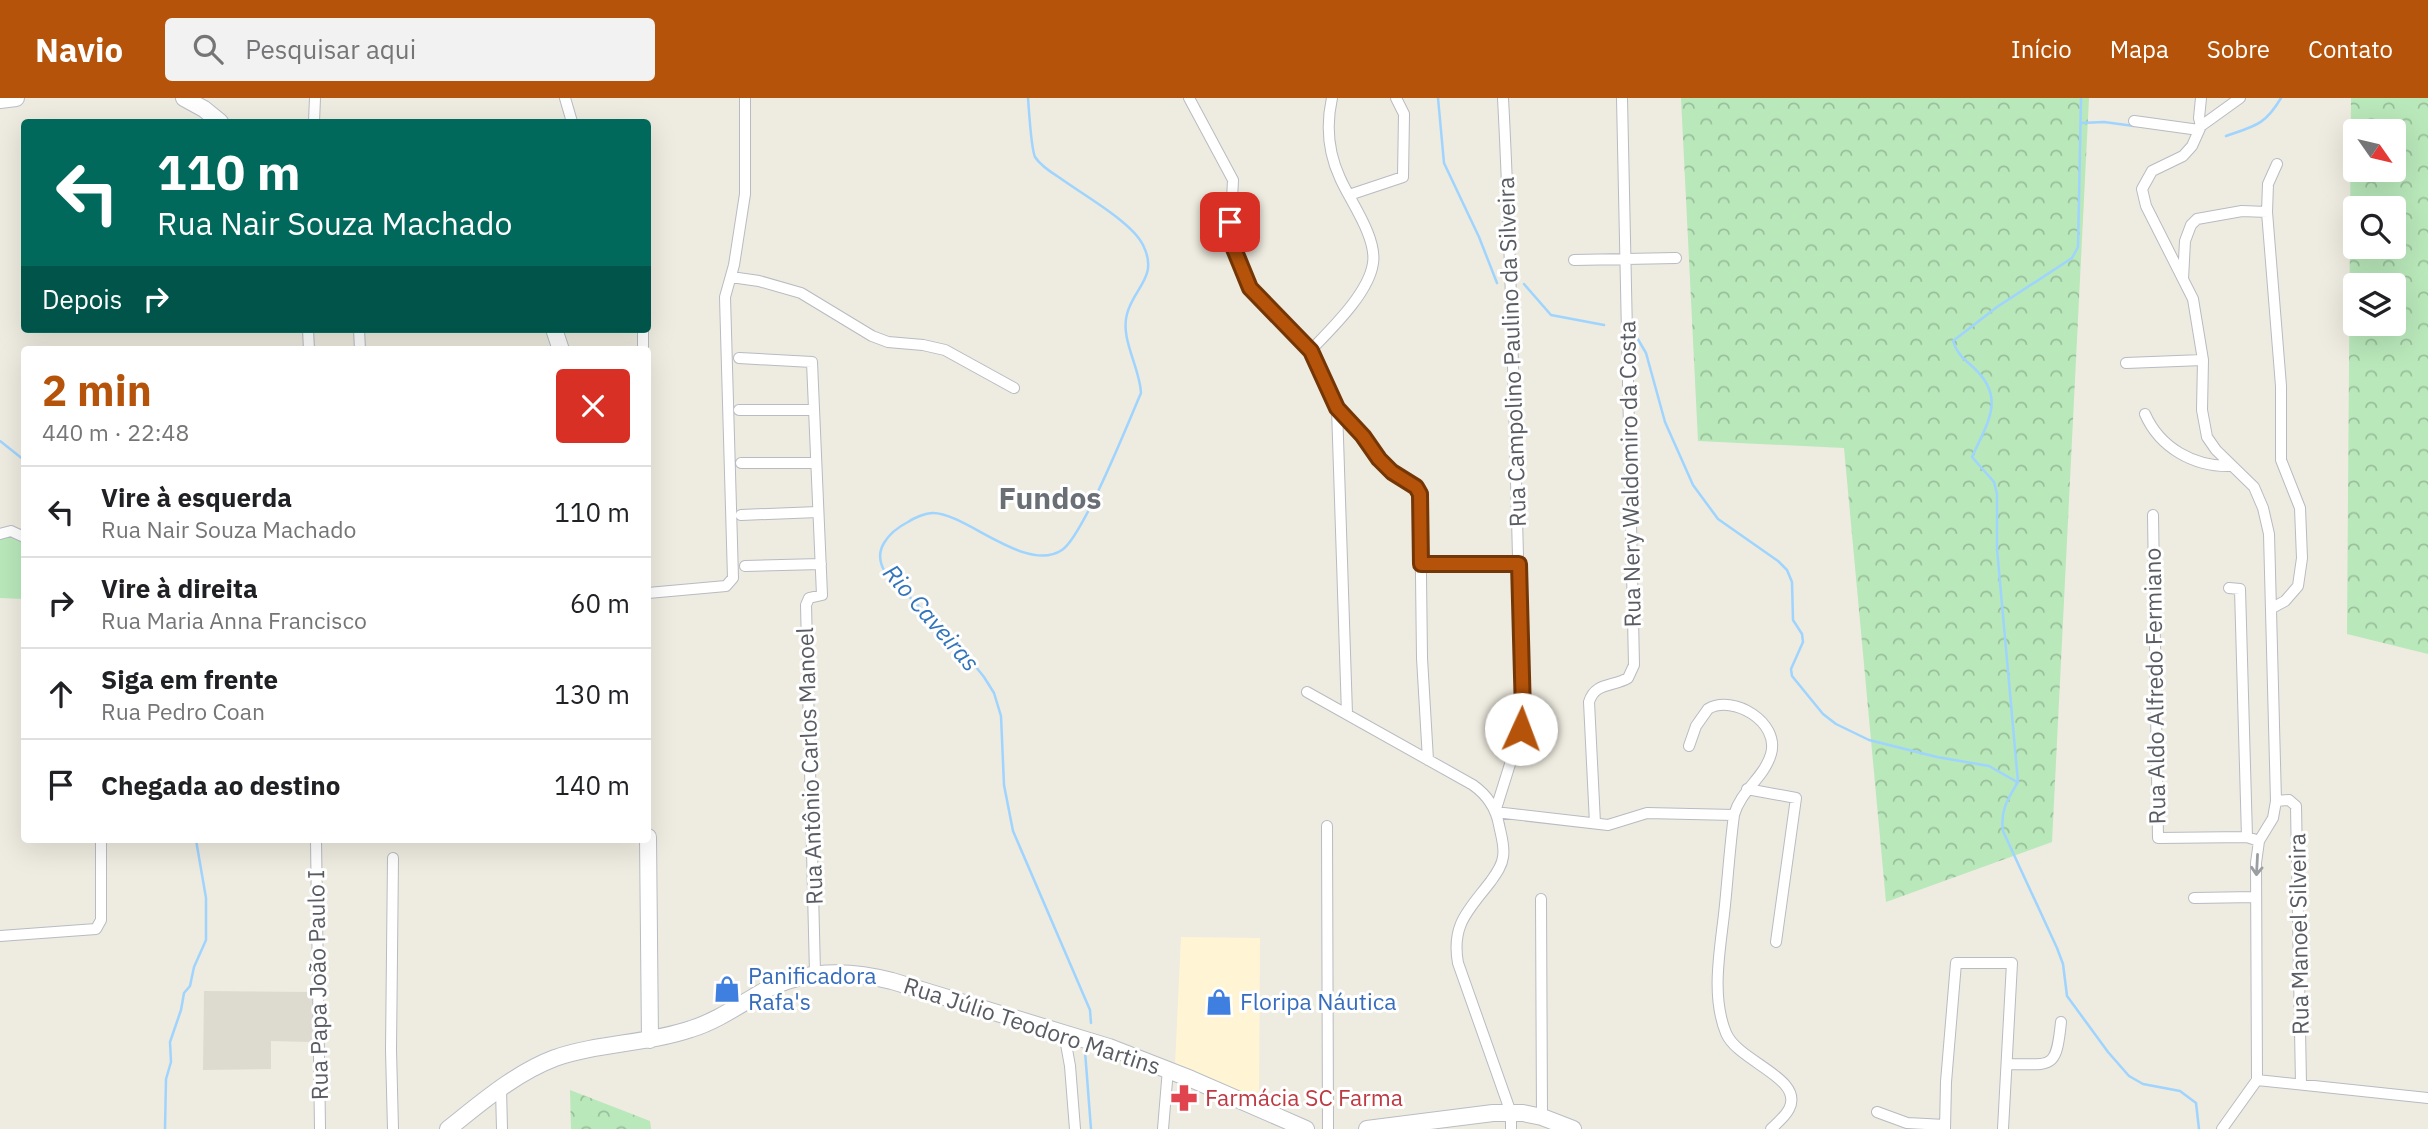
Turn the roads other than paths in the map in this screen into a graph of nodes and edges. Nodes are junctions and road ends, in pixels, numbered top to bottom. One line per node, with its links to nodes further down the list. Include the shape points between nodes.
1 (16, 98): 13 (main road)
2 (184, 98): 14 (main road)
3 (315, 98): 15 (street)
4 (565, 98): 16 (street)
5 (744, 98): 25 (street, via 745,194)
6 (1189, 98): 27 (street, via 1233,180 1230,239 1245,279)
7 (1332, 98): 20 (street, via 1329,143)
8 (1396, 98): 20 (street, via 1404,114 1402,177)
9 (1503, 98): 46 (street, Rua Campolino Paulino da Silveira)
10 (1622, 98): 23 (street, Rua Nery Waldomiro da Costa)
11 (2201, 98): 18 (street)
12 (2240, 98): 18 (street)
13 (0, 100)
14 (216, 119)
15 (314, 119)
16 (571, 119)
17 (2134, 121): 18 (street)
18 (2200, 128): 26 (street, via 2183,156 2148,175 2143,189)
19 (2277, 164): 21 (street, via 2268,184)
20 (1349, 195): 27 (street, via 1370,241 1373,264 1364,286)
21 (2267, 212): 26 (street, via 2197,219 2185,241); 50 (street, via 2281,386 2281,460 2300,508 2302,568 2293,593)
22 (1676, 258): 23 (street)
23 (1626, 259): 24 (street); 59 (street, Rua Nery Waldomiro da Costa, via 1634,665 1628,678 1599,688 1589,702)
24 (1574, 260)
25 (731, 277): 31 (street, via 801,293 872,336 945,350); 49 (street, via 725,296 733,579 726,586)
26 (2183, 282): 29 (street, via 2193,299)
27 (1311, 351): 32 (street)
28 (740, 358): 33 (street, Rua Antônio Carlos Manoel, via 812,362)
29 (2203, 360): 30 (street); 38 (street, via 2204,429)
30 (2126, 363)
31 (1014, 388)
32 (1337, 408): 45 (street, via 1379,459 1420,494); 52 (street)
33 (814, 410): 34 (street); 37 (street, Rua Antônio Carlos Manoel)
34 (739, 411)
35 (2145, 414): 38 (street, via 2158,436 2181,454 2205,465)
36 (741, 463): 37 (street)
37 (816, 463): 39 (street, Rua Antônio Carlos Manoel)
38 (2231, 466): 50 (street, via 2254,487 2263,508 2270,543)
39 (818, 512): 40 (street); 44 (street, Rua Antônio Carlos Manoel)
40 (741, 515)
41 (2153, 515): 61 (street, Rua Aldo Alfredo Fermiano, via 2158,838)
42 (0, 534): 43 (street, via 11,531)
43 (21, 536)
44 (821, 564): 47 (street); 72 (street, Rua Antônio Carlos Manoel, via 822,596 808,598 806,605)
45 (1421, 564): 46 (street); 54 (street)
46 (1519, 564): 57 (street, Rua Campolino Paulino da Silveira, via 1522,722)
47 (745, 566)
48 (2229, 588): 61 (street, via 2240,589)
49 (651, 593)
50 (2272, 608): 56 (street)
51 (1307, 692): 52 (street)
52 (1347, 714): 54 (street)
53 (1689, 746): 55 (street, via 1696,726 1714,705 1731,706 1762,720 1771,752)
54 (1428, 760): 57 (street, via 1480,790)
55 (1747, 789): 58 (street); 71 (street, via 1796,798)
56 (2276, 801): 62 (street, via 2273,818); 79 (street, Rua Manoel Silveira, via 2289,800 2296,806)
57 (1495, 812): 59 (street); 84 (street, via 1503,849 1501,864 1464,916 1455,946)
58 (1734, 815): 59 (street, via 1647,813 1608,825); 97 (street, via 1719,997 1731,1042 1790,1090 1791,1105)
59 (1595, 823)
60 (1328, 826): 94 (street)
61 (2247, 837): 62 (street, Rua Aldo Alfredo Fermiano)
62 (2259, 841): 67 (street, one-way to 67)
63 (102, 843): 70 (street, via 100,926)
64 (316, 843): 87 (street, Rua Papa João Paulo I)
65 (648, 843): 75 (main road)
66 (393, 858): 88 (street)
67 (2255, 897): 68 (street); 78 (street)
68 (2194, 898)
69 (1541, 899): 83 (street)
70 (0, 936)
71 (1776, 942)
72 (816, 974): 74 (main road, Rua Júlio Teodoro Martins, via 875,977); 75 (main road, Rua Júlio Teodoro Martins, via 775,985 702,1026)
73 (2061, 1022): 76 (street, via 2058,1051 2046,1064)
74 (1063, 1033): 77 (main road, Rua Júlio Teodoro Martins); 91 (street)
75 (650, 1040): 80 (main road, Rua Júlio Teodoro Martins, via 556,1058)
76 (2007, 1064): 86 (street, via 2012,963 1956,963); 98 (street)
77 (1168, 1069): 92 (street); 93 (main road, Rua Júlio Teodoro Martins)
78 (2257, 1080): 79 (street); 99 (street)
79 (2301, 1084): 81 (street)
80 (501, 1089): 89 (main road, Rua Júlio Teodoro Martins); 90 (street)
81 (2428, 1098)
82 (1877, 1112): 86 (street, via 1907,1123)
83 (1542, 1117): 84 (main road); 96 (main road)
84 (1511, 1121): 85 (main road, via 1493,1113)
85 (1418, 1126): 95 (main road)
86 (1945, 1127)
87 (320, 1129)
88 (393, 1129)
89 (448, 1129)
90 (502, 1129)
91 (1074, 1129)
92 (1163, 1129)
93 (1306, 1129)
94 (1328, 1129)
95 (1367, 1129)
96 (1573, 1129)
97 (1771, 1129)
98 (2003, 1129)
99 (2222, 1129)

